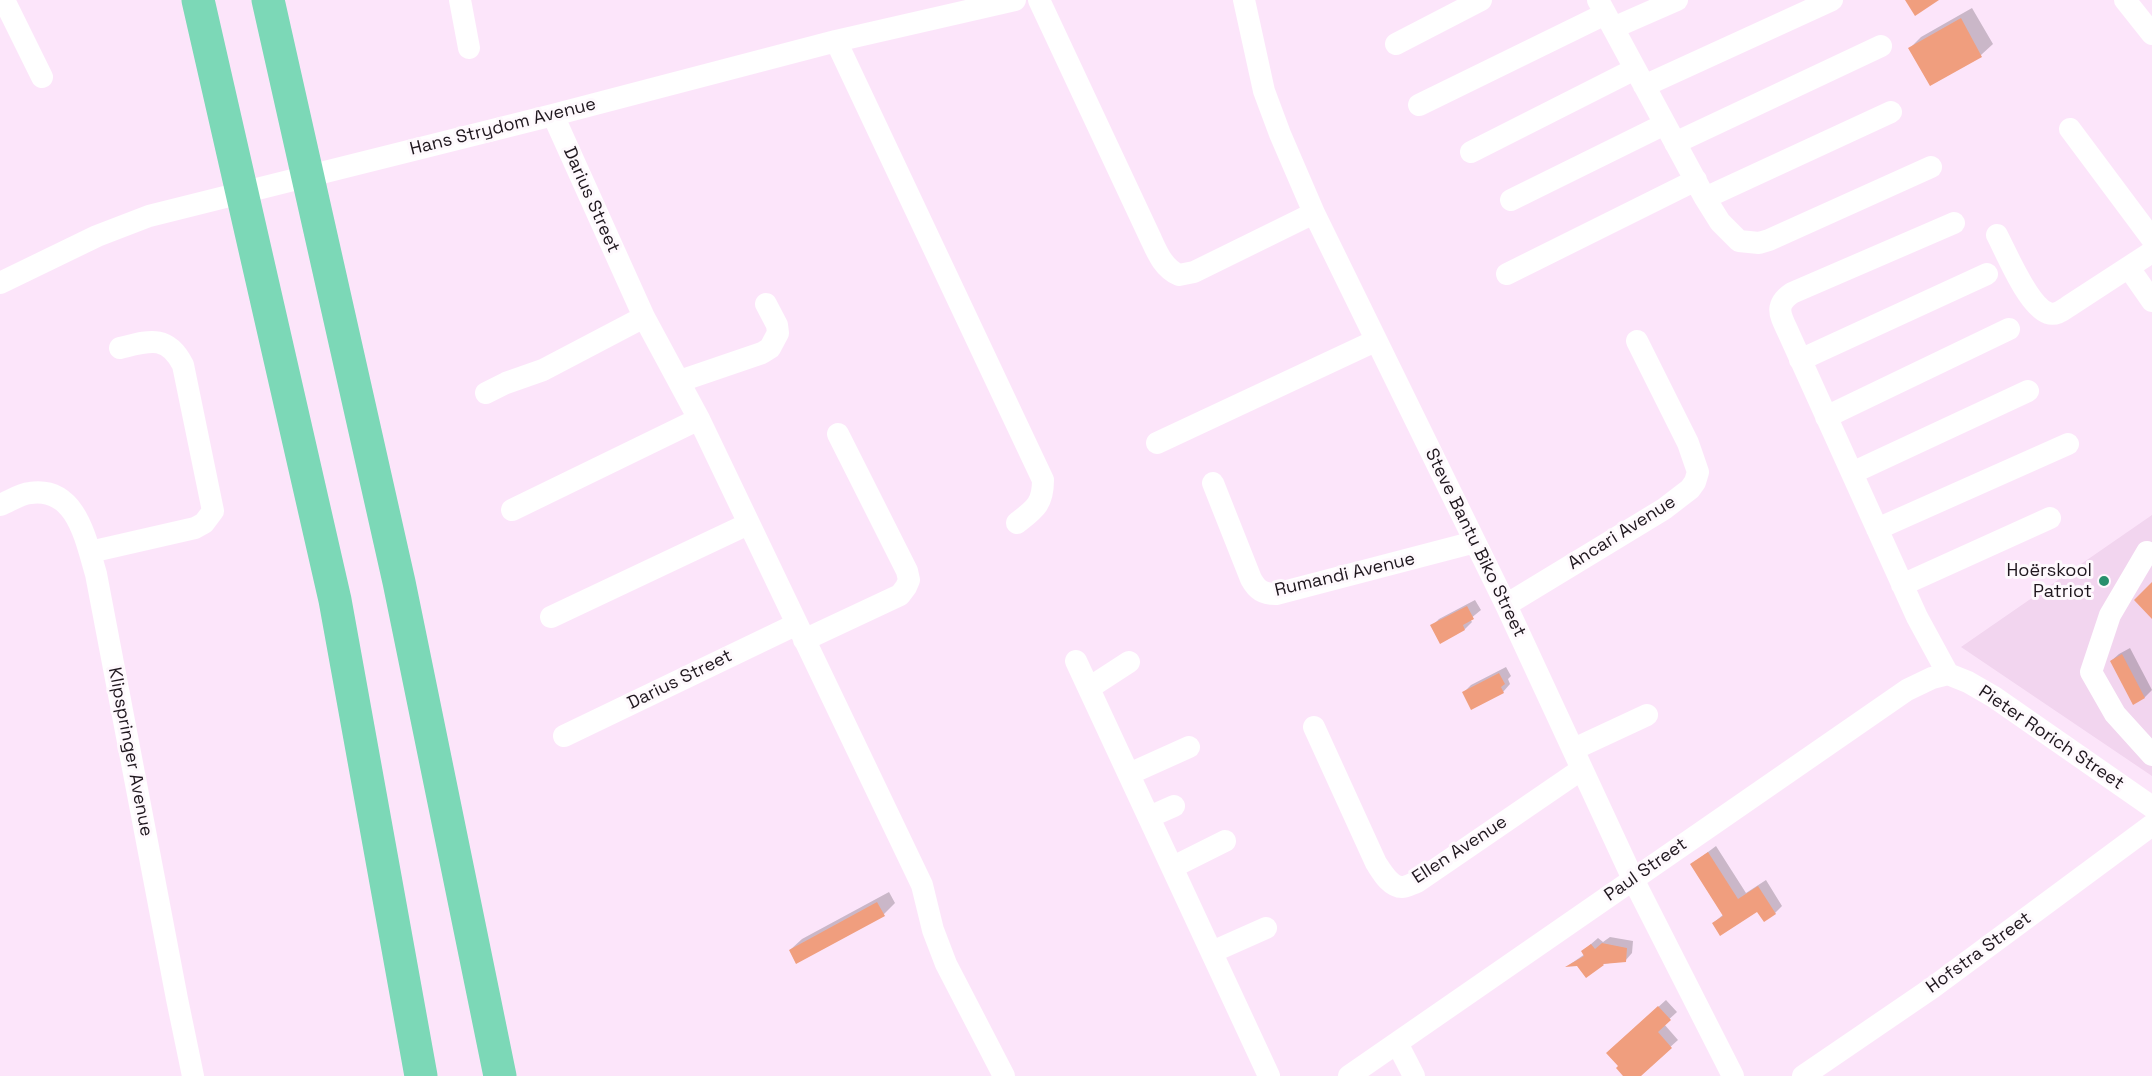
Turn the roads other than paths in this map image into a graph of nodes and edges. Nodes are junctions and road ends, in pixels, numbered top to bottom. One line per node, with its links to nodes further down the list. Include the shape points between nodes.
1 (4, 0): 18 (street)
2 (198, 0): 91 (highway, via 335,600)
3 (268, 0): 92 (highway, via 399,582)
4 (460, 0): 17 (street)
5 (1016, 0): 14 (street, Hans Strydom Avenue)
6 (1039, 0): 29 (street, via 1150,237 1170,270 1179,275 1194,272)
7 (1245, 0): 29 (street, Steve Bantu Biko Street, via 1264,91)
8 (1481, 0): 15 (street)
9 (1677, 0): 12 (street)
10 (1832, 0): 19 (street)
11 (2125, 0): 13 (street)
12 (1605, 14): 19 (street); 20 (street)
13 (2152, 34)
14 (836, 41): 22 (street, Hans Strydom Avenue); 59 (street, via 1044,480 1038,506)
15 (1396, 44)
16 (1881, 46): 24 (street)
17 (469, 48)
18 (42, 77)
19 (1640, 78): 24 (street); 25 (street)
20 (1419, 105)
21 (1891, 112): 27 (street)
22 (553, 115): 37 (street, Hans Strydom Avenue, via 149,216 97,236); 40 (street, Darius Street)
23 (2070, 129): 32 (street)
24 (1670, 133): 27 (street); 28 (street)
25 (1471, 152)
26 (1931, 167): 27 (street, via 1759,243 1739,241 1731,234)
27 (1700, 189): 35 (street)
28 (1511, 200)
29 (1314, 213): 42 (street, Steve Bantu Biko Street)
30 (1954, 223): 45 (street, via 1786,297 1779,309)
31 (1997, 235): 34 (street, via 2028,295 2048,313 2056,314)
32 (2152, 239)
33 (2152, 252): 34 (street)
34 (2129, 268): 38 (street)
35 (1507, 274)
36 (1987, 274): 45 (street)
37 (0, 283)
38 (2152, 301)
39 (766, 304): 46 (street, via 778,333 770,348)
40 (644, 317): 46 (street, Darius Street); 48 (street, via 543,370)
41 (2009, 329): 49 (street)
42 (1376, 341): 52 (street); 62 (street, Steve Bantu Biko Street)
43 (1637, 341): 66 (street, Ancari Avenue, via 1688,442 1698,472 1695,482 1664,508)
44 (120, 348): 63 (street, via 159,342 170,346 183,364 213,511 195,528)
45 (1800, 360): 49 (street)
46 (680, 381): 50 (street, Darius Street)
47 (2028, 391): 54 (street)
48 (486, 393)
49 (1826, 417): 54 (street)
50 (699, 419): 57 (street); 60 (street, Darius Street)
51 (838, 434): 68 (street, via 901,555 909,580 900,595)
52 (1157, 443)
53 (2068, 444): 61 (street)
54 (1852, 473): 61 (street)
55 (1213, 483): 62 (street, Rumandi Avenue, via 1251,579 1267,594)
56 (0, 505): 63 (street, Klipspringer Avenue, via 27,493 42,492 56,497 71,508 82,525)
57 (512, 510)
58 (2050, 518): 65 (street)
59 (1017, 523)
60 (748, 524): 67 (street); 68 (street, Darius Street)
61 (1877, 529): 65 (street)
62 (1475, 542): 66 (street, Steve Bantu Biko Street)
63 (90, 552): 90 (street, Klipspringer Avenue)
64 (2147, 552): 77 (street, via 2110,615 2091,672 2115,714)
65 (1902, 585): 71 (street)
66 (1506, 605): 78 (street, Steve Bantu Biko Street)
67 (552, 617)
68 (800, 632): 75 (street, Darius Street); 93 (street, via 922,885 946,964)
69 (1076, 661): 72 (street)
70 (1129, 662): 72 (street)
71 (1948, 674): 81 (street, Pieter Rorich Street, via 1994,697); 86 (street, Paul Street, via 1908,690)
72 (1089, 688): 79 (street)
73 (1647, 715): 78 (street)
74 (1314, 728): 78 (street, Ellen Avenue, via 1376,863 1384,875 1402,887 1417,882)
75 (564, 736)
76 (1189, 747): 79 (street)
77 (2152, 755)
78 (1578, 759): 86 (street, Steve Bantu Biko Street)
79 (1129, 774): 82 (street)
80 (1174, 806): 82 (street)
81 (2152, 807)
82 (1149, 817): 85 (street)
83 (2152, 825): 98 (street, Hofstra Street, via 1932,988)
84 (1224, 841): 85 (street)
85 (1173, 867): 88 (street)
86 (1633, 879): 89 (street, Paul Street); 97 (street, Steve Bantu Biko Street)
87 (1266, 928): 88 (street)
88 (1212, 952): 94 (street)
89 (1396, 1043): 95 (street, Paul Street); 96 (street)
90 (194, 1076)
91 (421, 1076)
92 (500, 1076)
93 (1004, 1076)
94 (1269, 1076)
95 (1349, 1076)
96 (1414, 1076)
97 (1733, 1076)
98 (1803, 1076)

